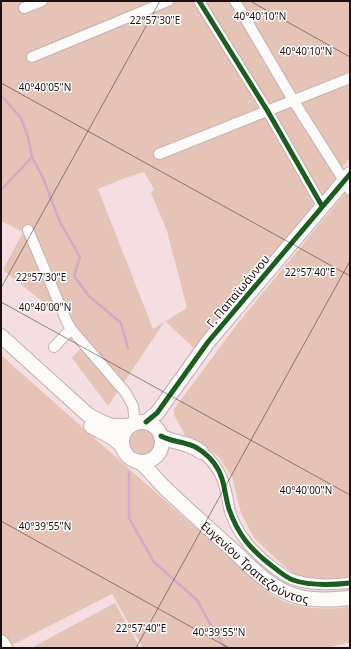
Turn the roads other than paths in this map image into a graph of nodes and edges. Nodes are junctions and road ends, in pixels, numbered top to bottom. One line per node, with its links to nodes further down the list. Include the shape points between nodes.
1 (42, 1): 5 (street)
2 (168, 1): 6 (street)
3 (199, 1): 9 (street)
4 (235, 1): 8 (street)
5 (24, 8)
6 (32, 58)
7 (350, 78): 8 (street)
8 (292, 100): 9 (street); 11 (street)
9 (267, 110): 10 (street); 12 (street)
10 (159, 154)
11 (348, 182): 12 (street, Γ. Παπαϊωάννου)
12 (322, 206): 14 (street, Γ. Παπαϊωάννου)
13 (28, 230): 15 (street)
14 (224, 324): 19 (street, Γ. Παπαϊωάννου, via 157,413); 20 (street, via 196,372 165,417)
15 (70, 329): 18 (street); 19 (street, via 126,393)
16 (1, 336): 19 (street, via 87,414 111,426)
17 (1, 346): 21 (street, Ευγενίου Τραπεζούντος, via 86,422 114,438)
18 (54, 347)
19 (137, 424): 20 (street, via 151,424); 21 (street, via 123,434)
20 (160, 433): 22 (street, via 172,440 191,445); 23 (street, Ευγενίου Τραπεζούντος, via 162,444)
21 (122, 446): 24 (street, Ευγενίου Τραπεζούντος, via 126,455)
22 (201, 452): 23 (street, via 176,448); 26 (street, via 208,456 219,471 234,521 253,550 293,580 314,584)
23 (159, 454): 24 (street, via 149,461); 25 (street, Ευγενίου Τραπεζούντος, via 159,471)
24 (140, 462): 25 (street, Ευγενίου Τραπεζούντος)
25 (172, 495): 27 (street, Ευγενίου Τραπεζούντος, via 260,576 277,588 306,598)
26 (350, 583)
27 (350, 598)
28 (1, 642): 29 (street)
29 (5, 648)

